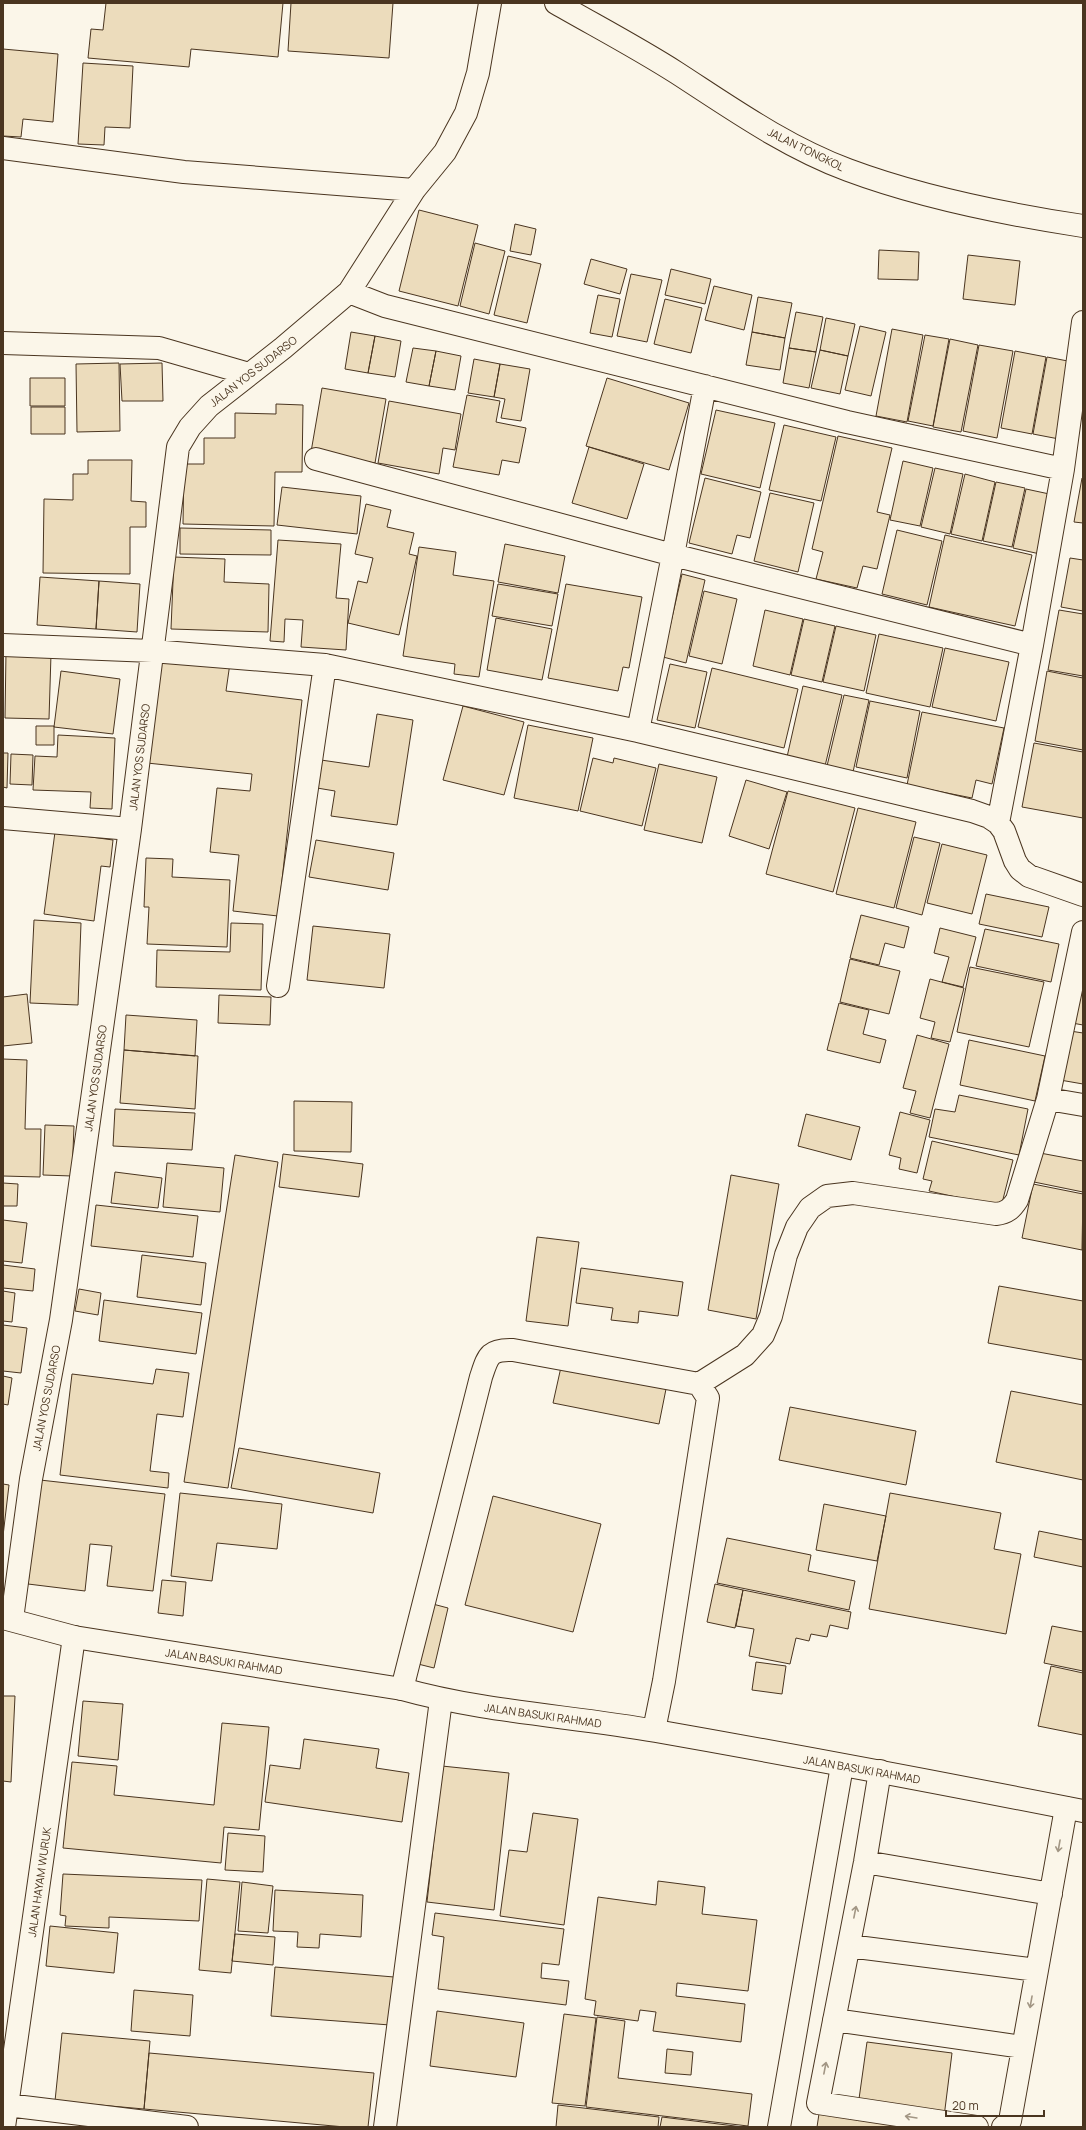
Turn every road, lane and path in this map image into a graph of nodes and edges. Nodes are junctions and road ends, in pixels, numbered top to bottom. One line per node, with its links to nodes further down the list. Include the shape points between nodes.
1 (490, 3): 4 (main road, JALAN YOS SUDARSO, via 478,73 466,113 444,152)
2 (556, 3): 5 (main road, JALAN TONGKOL, via 676,72 736,113 847,170 901,187 1010,215)
3 (3, 148): 4 (main road, via 184,172)
4 (414, 190): 6 (main road, JALAN YOS SUDARSO)
5 (1083, 226)
6 (349, 292): 9 (main road, JALAN YOS SUDARSO); 10 (main road, via 385,306)
7 (1082, 331): 12 (main road)
8 (3, 343): 9 (main road, via 159,348)
9 (249, 374): 16 (main road, JALAN YOS SUDARSO, via 209,406 190,427 178,447)
10 (705, 386): 12 (main road, via 847,422); 13 (main road)
11 (316, 459): 13 (main road)
12 (1063, 468): 15 (main road)
13 (673, 555): 15 (main road); 18 (main road)
14 (3, 645): 16 (main road)
15 (1032, 645): 20 (main road)
16 (152, 651): 17 (main road); 21 (main road, JALAN YOS SUDARSO)
17 (325, 665): 18 (main road); 24 (main road)
18 (638, 731): 20 (main road, via 972,811)
19 (3, 818): 21 (main road)
20 (998, 823): 22 (main road, via 1020,869 1029,876)
21 (130, 829): 28 (main road, JALAN YOS SUDARSO, via 61,1320)
22 (1083, 895)
23 (1083, 932): 25 (main road)
24 (278, 986)
25 (1048, 1099): 26 (main road); 27 (main road, via 1020,1193 1013,1207 1004,1213 996,1214 852,1193 827,1196 810,1208 797,1227 786,1255 771,1316 763,1335 745,1355)
26 (1083, 1105)
27 (699, 1384): 30 (main road, via 513,1350 498,1349 490,1354 481,1377); 32 (main road, via 708,1398 664,1681)
28 (8, 1619): 29 (main road, JALAN BASUKI RAHMAD)
29 (74, 1636): 30 (main road, JALAN BASUKI RAHMAD); 40 (main road, JALAN HAYAM WURUK)
30 (402, 1689): 31 (main road, JALAN BASUKI RAHMAD)
31 (441, 1700): 32 (main road, JALAN BASUKI RAHMAD); 46 (main road)
32 (654, 1730): 33 (main road, JALAN BASUKI RAHMAD)
33 (842, 1766): 34 (main road, JALAN BASUKI RAHMAD); 47 (main road)
34 (880, 1771): 35 (main road, JALAN BASUKI RAHMAD); 36 (main road)
35 (1075, 1810): 37 (main road, one-way to 37)
36 (865, 1862): 37 (main road); 38 (main road, one-way to 36)
37 (1051, 1894): 39 (main road)
38 (849, 1946): 39 (main road); 41 (main road)
39 (1036, 1970): 42 (main road, one-way to 42)
40 (12, 2010): 43 (main road, JALAN HAYAM WURUK)
41 (834, 2020): 42 (main road); 48 (main road, one-way to 41, via 818,2103)
42 (1023, 2047): 49 (main road, via 1010,2121)
43 (7, 2105): 44 (main road, JALAN HAYAM WURUK); 45 (main road)
44 (4, 2127)
45 (187, 2127)
46 (385, 2127)
47 (779, 2127)
48 (978, 2127)
49 (1003, 2127)

